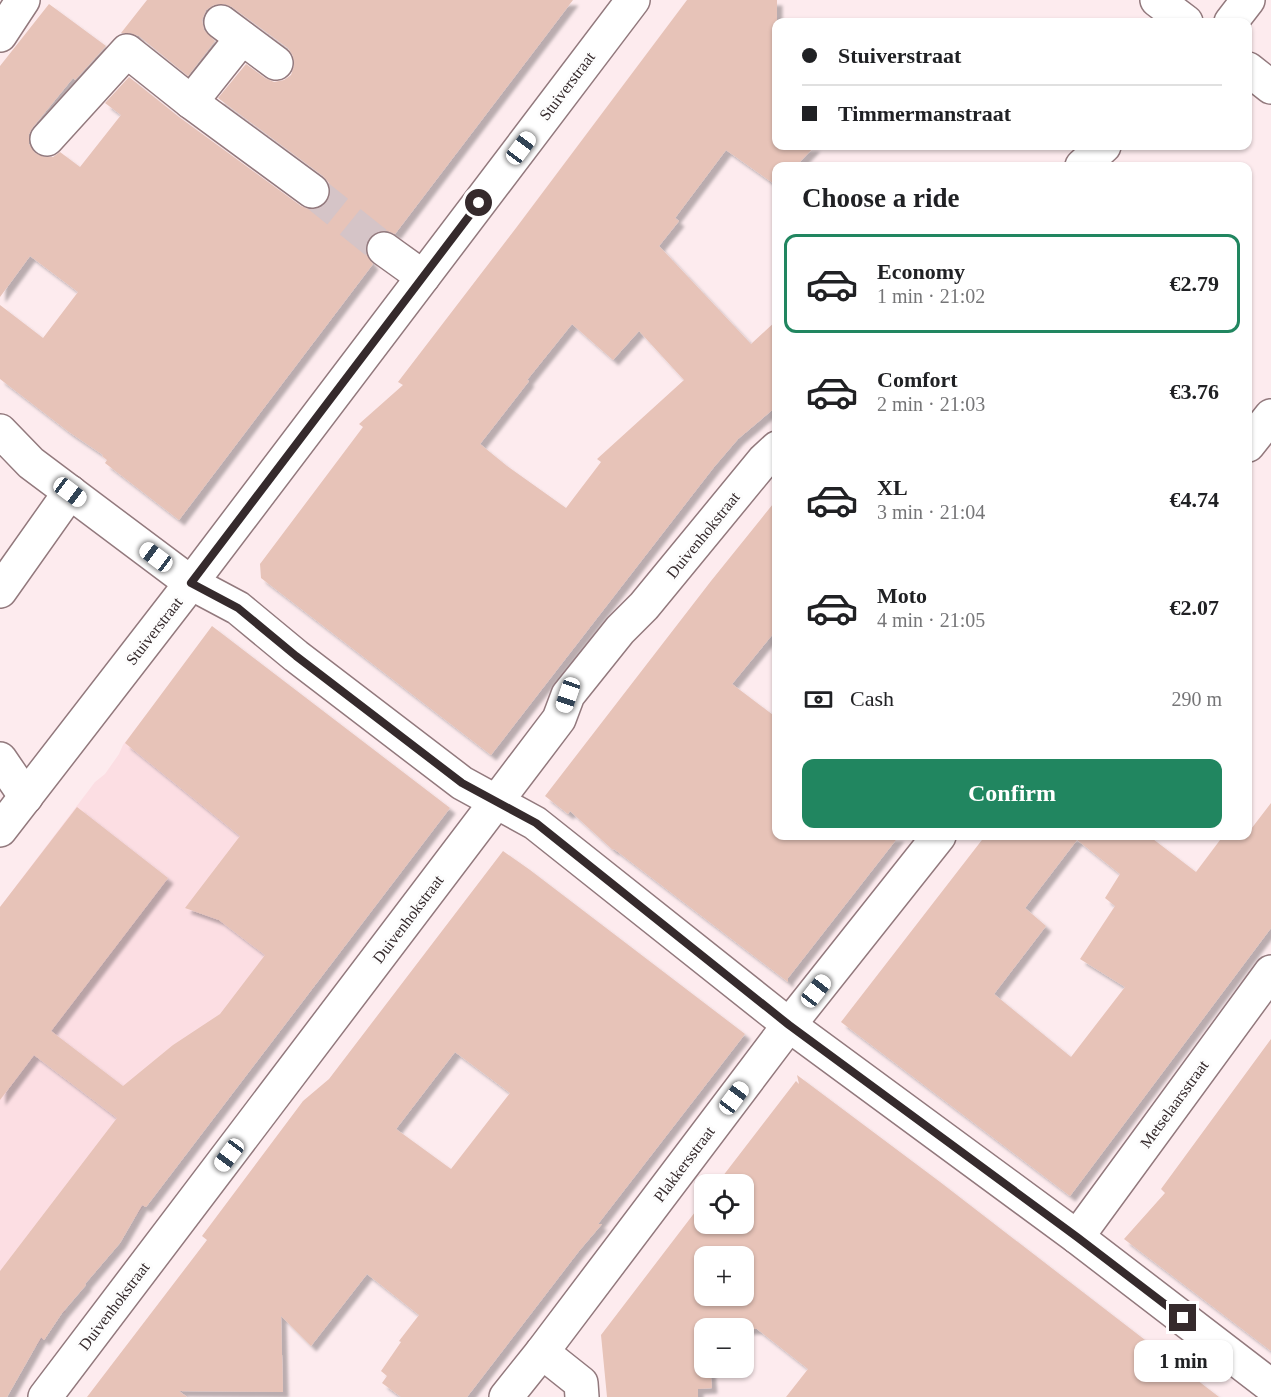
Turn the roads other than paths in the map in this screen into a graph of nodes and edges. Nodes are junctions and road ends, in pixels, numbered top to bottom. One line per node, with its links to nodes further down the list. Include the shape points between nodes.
1 (23, 0): 7 (street)
2 (633, 0): 17 (street, Stuiverstraat)
3 (1156, 0): 5 (street)
4 (1248, 0): 6 (street)
5 (1181, 18)
6 (1234, 18)
7 (0, 35)
8 (276, 63): 11 (street, via 232,30)
9 (1252, 72): 10 (street)
10 (1271, 87)
11 (190, 102): 12 (street, via 127,51); 15 (street)
12 (47, 139)
13 (1100, 150): 14 (street)
14 (1086, 162)
15 (312, 191)
16 (384, 249): 17 (street)
17 (423, 277): 23 (street, Stuiverstraat)
18 (1271, 416): 20 (street)
19 (0, 430): 22 (street, via 31,463)
20 (1252, 440)
21 (772, 453): 27 (street, Duivenhokstraat, via 568,695 559,719)
22 (70, 492): 23 (street); 24 (street)
23 (191, 583): 26 (street, Stuiverstraat); 27 (street, via 238,608 462,783)
24 (0, 591)
25 (0, 759): 26 (street)
26 (26, 796): 28 (street, Stuiverstraat)
27 (498, 802): 31 (street, via 536,823); 35 (street, Duivenhokstraat)
28 (0, 830)
29 (936, 840): 31 (street, Plakkersstraat)
30 (1271, 972): 32 (street, Metselaarsstraat)
31 (789, 1025): 32 (street); 33 (street, Plakkersstraat)
32 (1077, 1237): 34 (street)
33 (542, 1352): 36 (street, Plakkersstraat); 37 (street, via 581,1383)
34 (1271, 1386)
35 (45, 1397)
36 (506, 1397)
37 (582, 1397)

